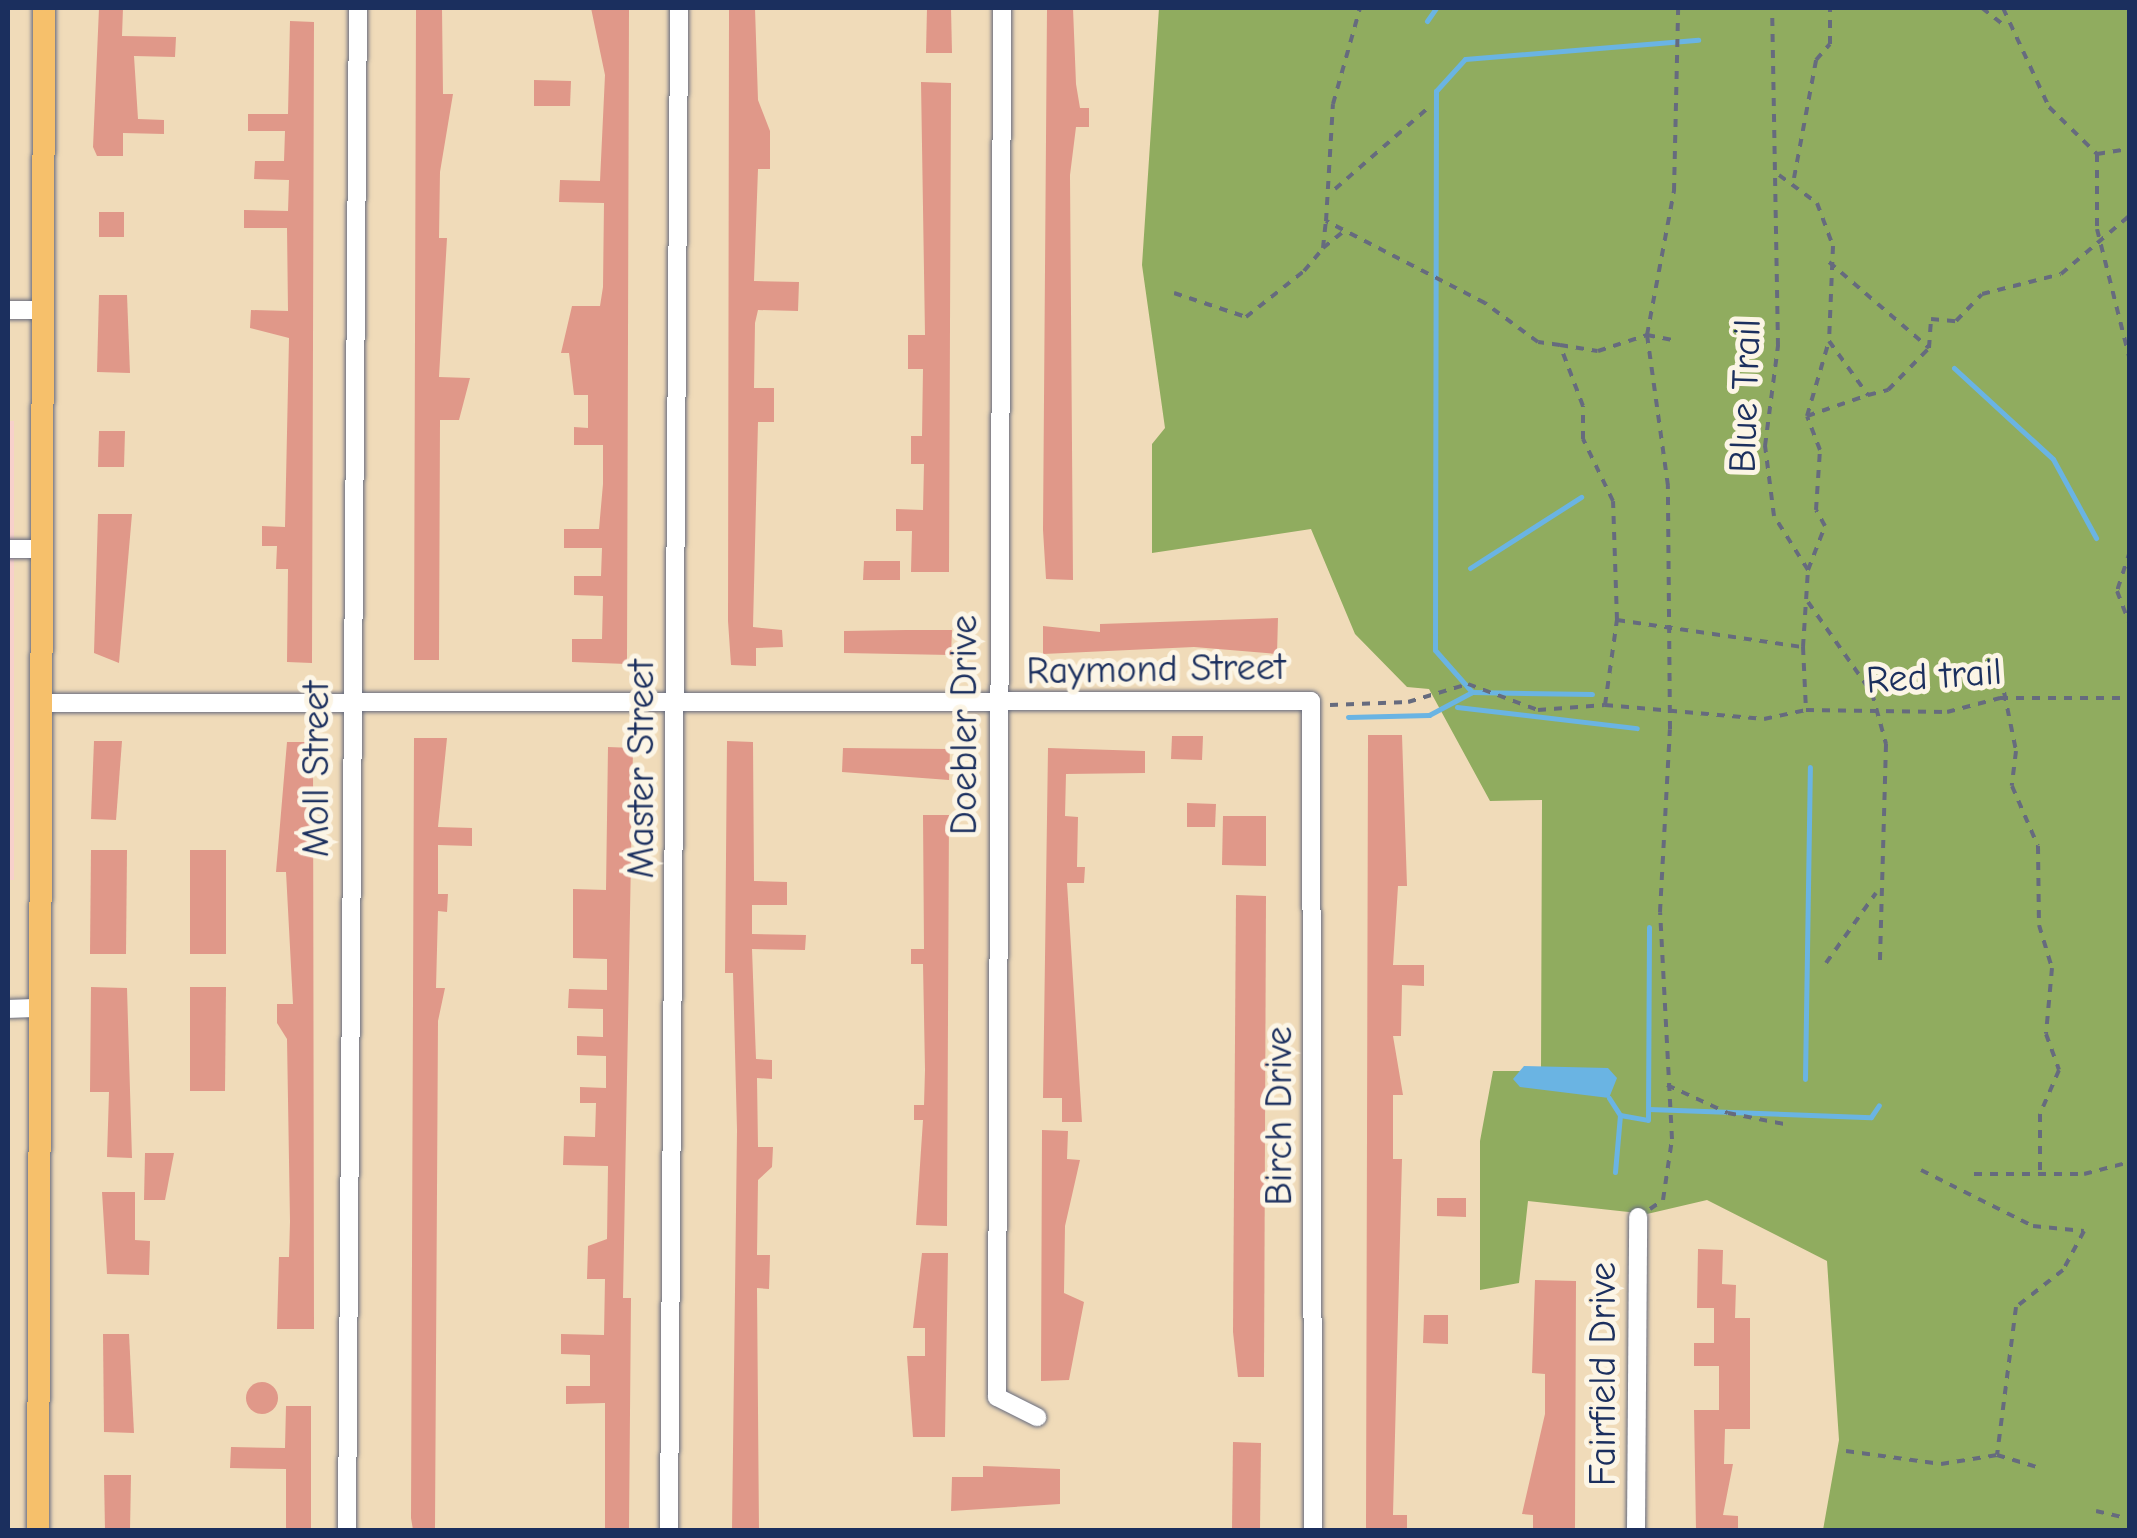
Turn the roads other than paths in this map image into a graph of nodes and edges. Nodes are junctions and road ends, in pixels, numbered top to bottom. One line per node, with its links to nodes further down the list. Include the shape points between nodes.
1 (44, 8): 6 (main road)
2 (358, 8): 13 (street, Moll Street)
3 (680, 8): 12 (street, Master Street)
4 (1002, 8): 11 (street, Doebler Drive)
5 (8, 310): 6 (street)
6 (42, 310): 8 (main road)
7 (8, 549): 8 (street)
8 (42, 550): 10 (main road)
9 (1311, 701): 11 (street, Raymond Street); 21 (street, Birch Drive)
10 (41, 703): 13 (street, Raymond Street); 14 (main road)
11 (997, 704): 12 (street, Raymond Street); 17 (street, Doebler Drive, via 997,1397)
12 (675, 706): 13 (street, Raymond Street); 20 (street, Master Street)
13 (349, 708): 19 (street, Moll Street)
14 (40, 1008): 15 (street); 18 (main road)
15 (8, 1009)
16 (1638, 1217): 22 (street, Fairfield Drive)
17 (1037, 1417)
18 (38, 1530)
19 (347, 1530)
20 (669, 1530)
21 (1313, 1530)
22 (1636, 1530)

